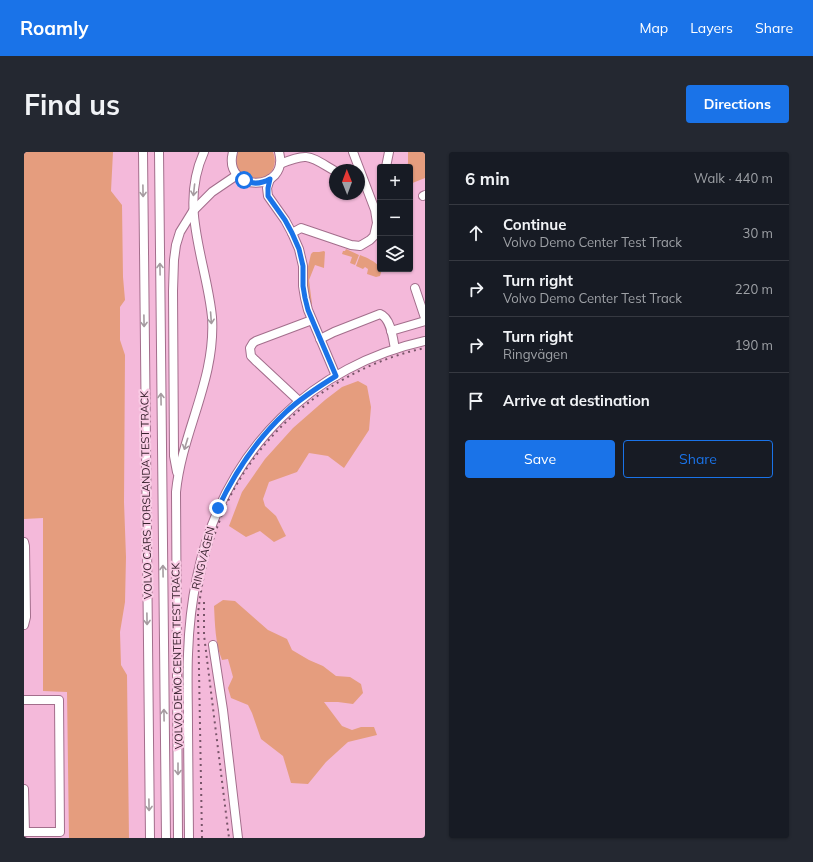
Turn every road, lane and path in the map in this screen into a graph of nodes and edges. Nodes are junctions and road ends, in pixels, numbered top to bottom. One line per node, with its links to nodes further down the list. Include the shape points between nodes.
1 (143, 152): 35 (street, VOLVO CARS TORSLANDA TEST TRACK, one-way to 35)
2 (159, 152): 36 (street, VOLVO CARS TORSLANDA TEST TRACK, one-way to 2)
3 (204, 152): 16 (street, VOLVO DEMO CENTER TEST TRACK, one-way to 16, via 195,179)
4 (233, 152): 13 (street, via 232,163)
5 (279, 152): 9 (street)
6 (353, 152): 10 (street)
7 (389, 152): 11 (street)
8 (309, 154): 9 (street); 12 (street)
9 (280, 164): 14 (street)
10 (356, 164)
11 (387, 164)
12 (329, 167)
13 (237, 175): 14 (street, via 253,183 262,183); 16 (street, VOLVO DEMO CENTER TEST TRACK, via 212,192)
14 (270, 179): 18 (street, via 268,196)
15 (365, 191): 17 (street, via 375,210)
16 (193, 211): 28 (street, VOLVO DEMO CENTER TEST TRACK, via 179,235 174,260 174,456); 28 (street, VOLVO DEMO CENTER TEST TRACK, one-way to 28, via 212,314 212,347 203,390)
17 (377, 223): 18 (street, via 374,236 360,246 301,228)
18 (292, 233): 20 (street, via 302,259 303,286)
19 (415, 288): 21 (street)
20 (312, 320): 23 (street); 27 (street, via 256,341 250,348 251,356)
21 (425, 320): 22 (street)
22 (392, 330): 23 (street, via 386,318 380,314); 25 (street)
23 (320, 338): 26 (street)
24 (425, 341): 25 (street, RINGVÄGEN)
25 (395, 349): 26 (street, RINGVÄGEN, via 368,359)
26 (336, 376): 27 (street, RINGVÄGEN)
27 (299, 401): 38 (street, RINGVÄGEN, via 255,446 239,468 218,508 201,559 192,605 188,653)
28 (178, 474): 37 (street, VOLVO DEMO CENTER TEST TRACK, one-way to 37, via 175,516)
29 (24, 542): 30 (street)
30 (24, 625)
31 (213, 645): 39 (street)
32 (24, 700): 34 (street, via 59,700 60,832)
33 (24, 789): 34 (street)
34 (24, 832)
35 (150, 838)
36 (166, 838)
37 (178, 838)
38 (189, 838)
39 (238, 838)

